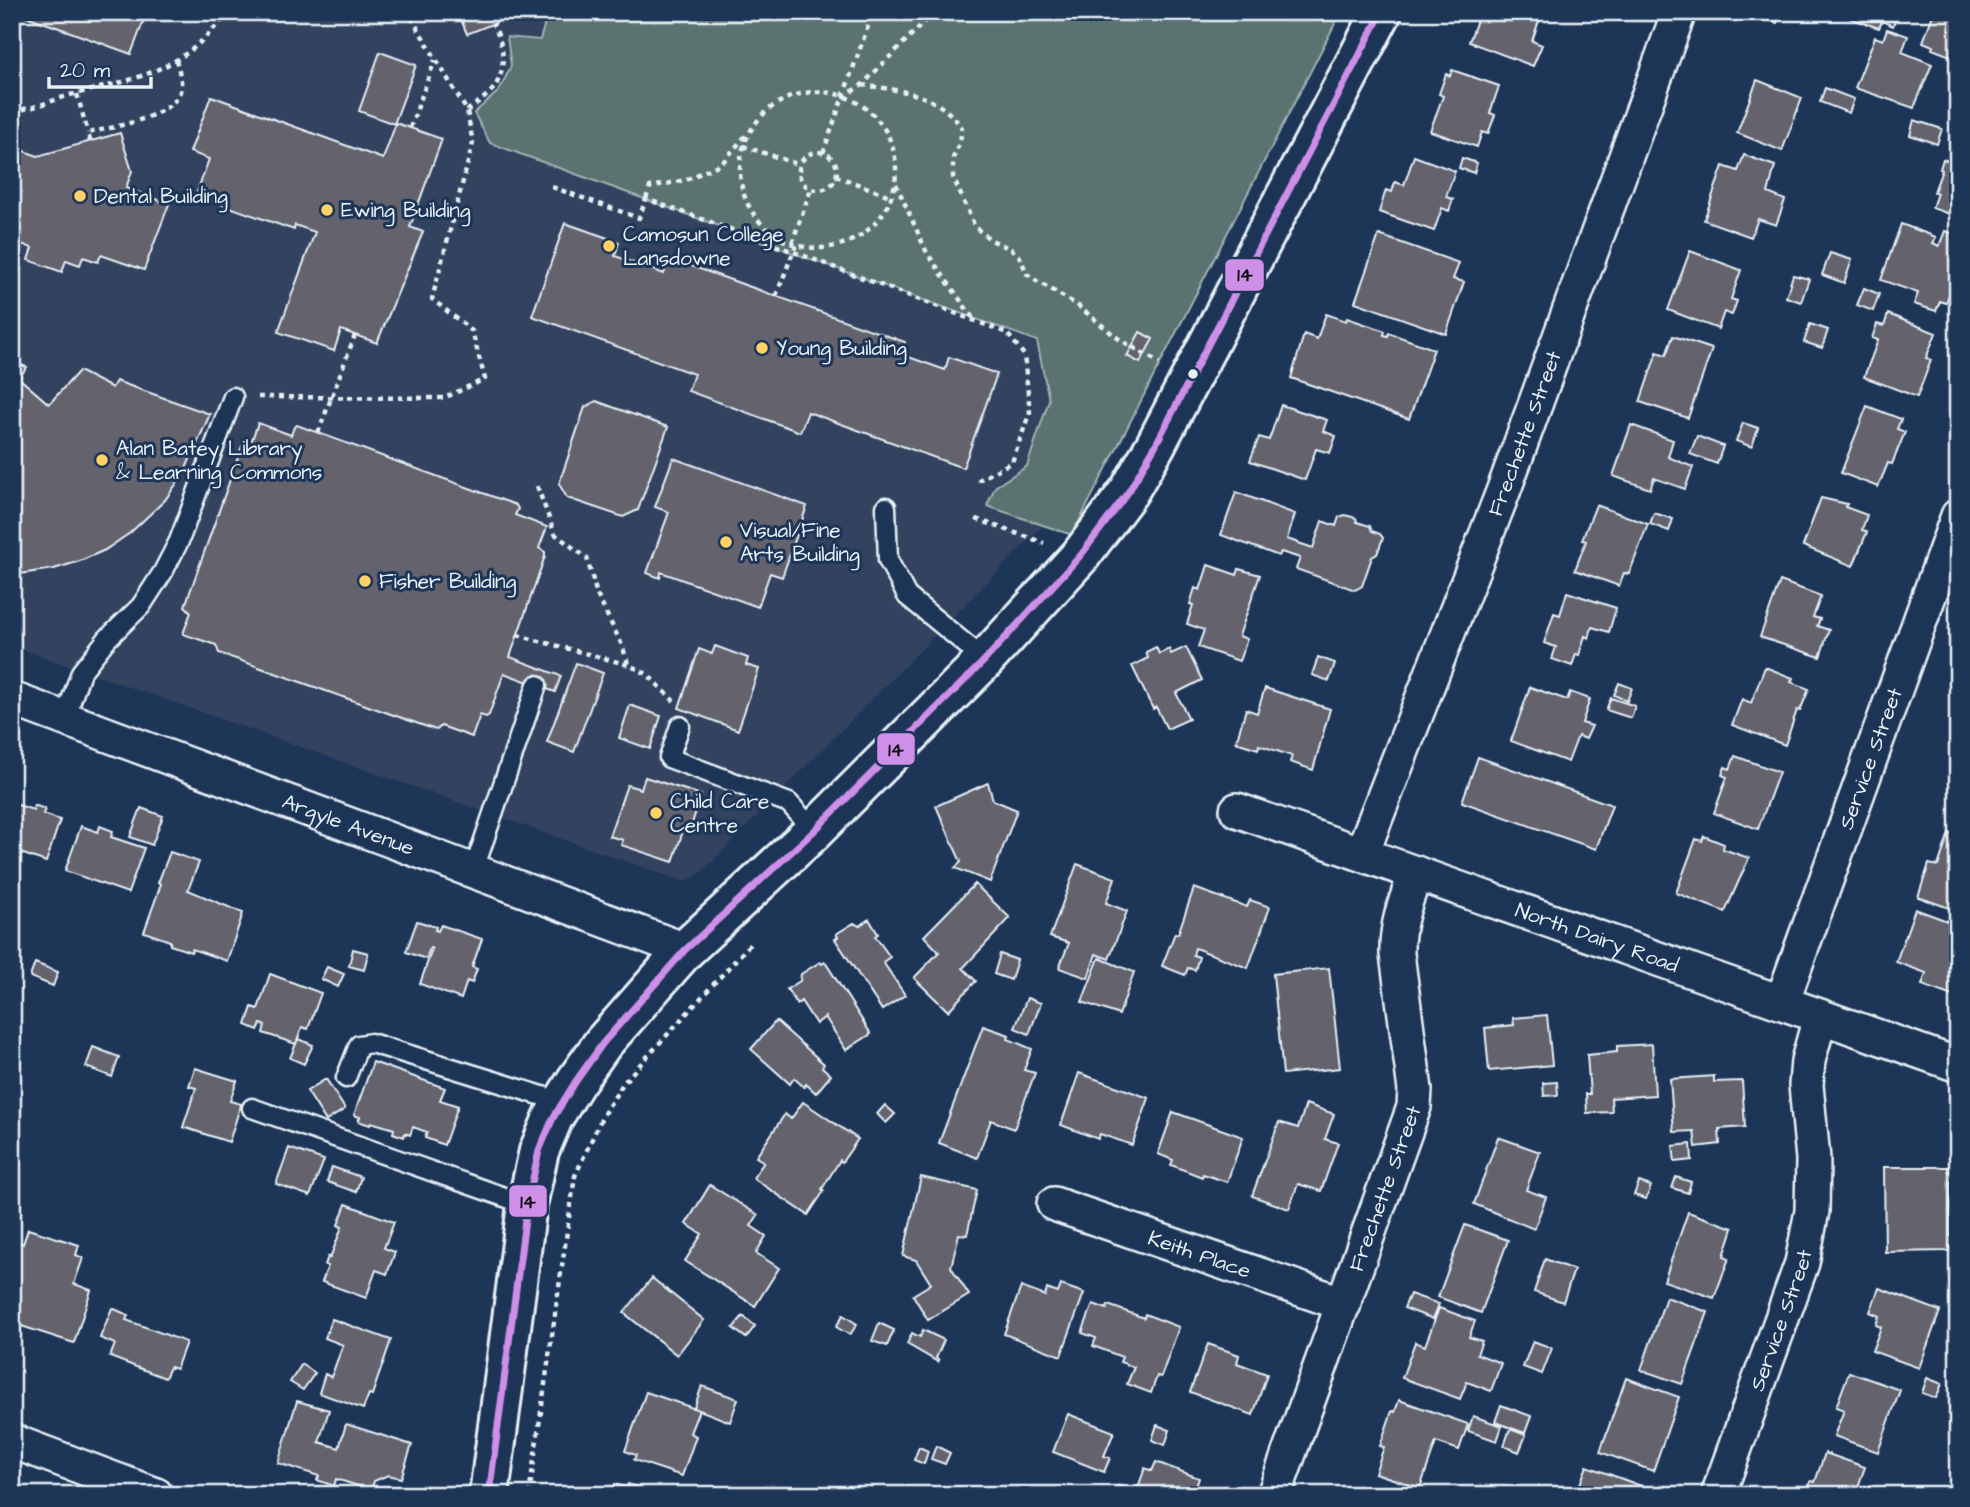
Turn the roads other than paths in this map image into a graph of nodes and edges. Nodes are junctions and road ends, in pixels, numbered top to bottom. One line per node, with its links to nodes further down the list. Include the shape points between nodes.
1 (1382, 12): 6 (main road, via 1129,491 1082,555)
2 (1679, 12): 13 (street, Frechette Street, via 1503,492)
3 (233, 397): 9 (lane, via 163,572 141,606 80,672)
4 (886, 506): 6 (lane, via 888,560 907,596)
5 (1958, 516): 17 (street, Service Street)
6 (985, 660): 12 (main road)
7 (537, 685): 14 (lane)
8 (12, 699): 9 (street, Argyle Avenue)
9 (65, 718): 14 (street, Argyle Avenue)
10 (680, 726): 12 (lane, via 669,758 789,803)
11 (1237, 810): 13 (street, North Dairy Road)
12 (814, 831): 16 (main road)
13 (1362, 853): 15 (street, North Dairy Road)
14 (473, 872): 16 (street, Argyle Avenue)
15 (1416, 873): 17 (street, North Dairy Road); 25 (street, Frechette Street, via 1396,934 1414,1107)
16 (685, 950): 21 (main road, via 603,1043)
17 (1782, 1002): 18 (street, North Dairy Road)
18 (1820, 1017): 19 (street, North Dairy Road); 30 (street, Service Street, via 1806,1085 1812,1211 1802,1263)
19 (1958, 1065)
20 (346, 1078): 21 (lane, via 359,1045 371,1042)
21 (562, 1102): 24 (main road, via 539,1151)
22 (252, 1108): 24 (lane)
23 (1054, 1204): 25 (street, Keith Place)
24 (527, 1205): 28 (main road)
25 (1344, 1304): 29 (street, Frechette Street)
26 (12, 1441): 27 (street)
27 (156, 1495)
28 (489, 1495)
29 (1274, 1495)
30 (1718, 1495)

